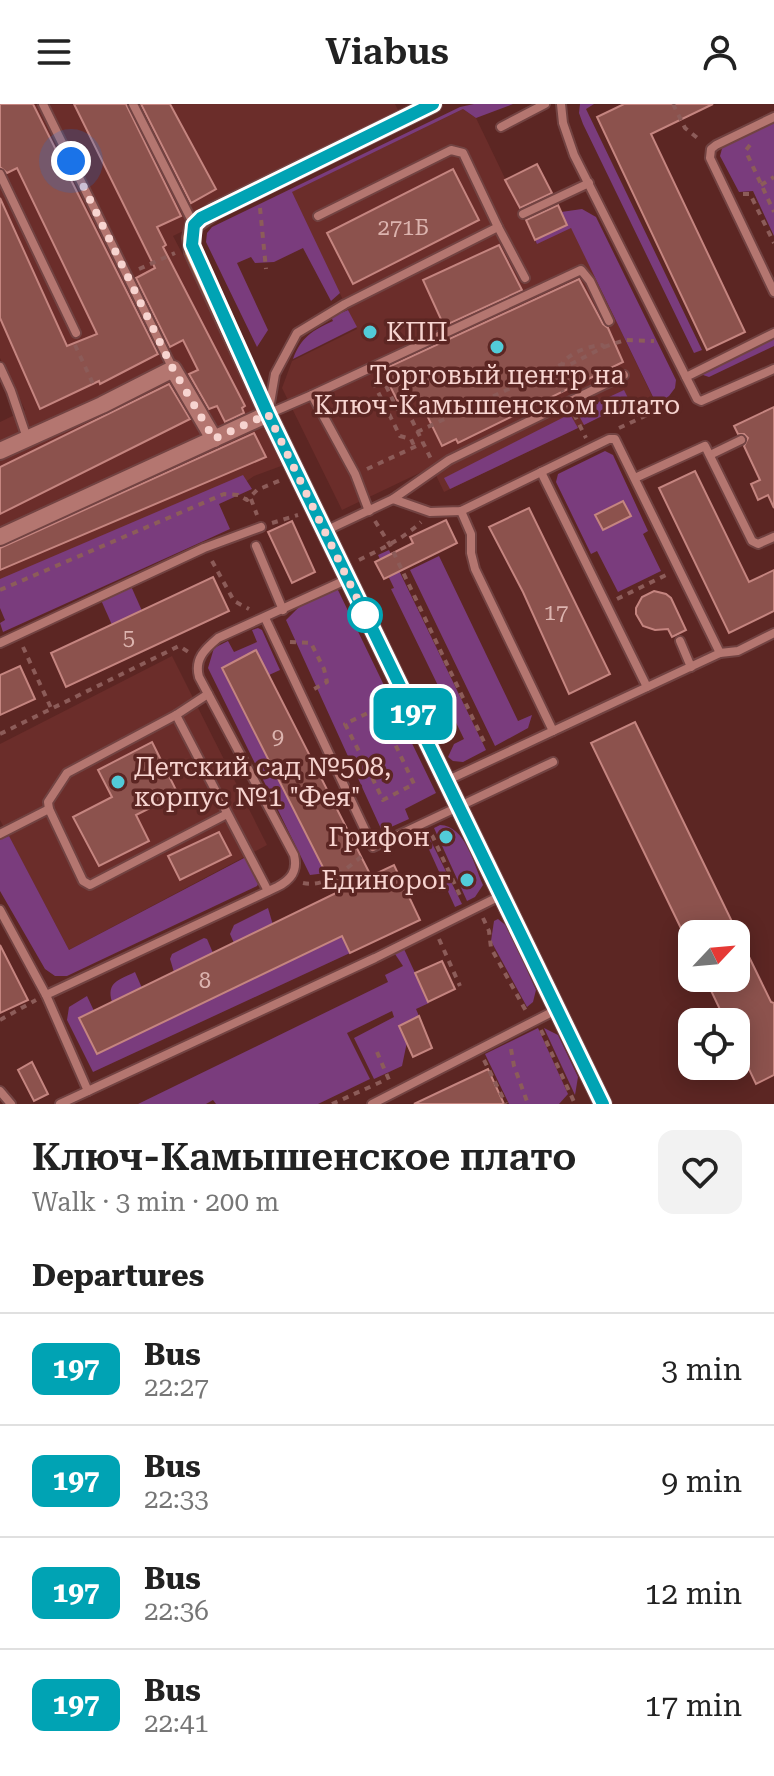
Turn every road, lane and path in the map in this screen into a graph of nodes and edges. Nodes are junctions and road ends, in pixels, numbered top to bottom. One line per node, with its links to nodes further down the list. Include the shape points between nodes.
1 (43, 104): 25 (lane)
2 (133, 104): 20 (lane)
3 (433, 104): 20 (street)
4 (545, 104): 8 (lane)
5 (561, 104): 13 (lane, via 570,144)
6 (673, 104): 10 (path, via 685,128)
7 (774, 117): 10 (lane)
8 (501, 127)
9 (762, 139): 14 (path, via 746,150)
10 (711, 149): 15 (lane, via 710,158)
11 (0, 174): 29 (lane)
12 (774, 177): 14 (path)
13 (589, 183): 18 (lane); 31 (lane)
14 (761, 185): 17 (path)
15 (728, 195): 22 (path, via 750,194); 27 (lane)
16 (259, 202): 24 (path)
17 (774, 212)
18 (523, 214)
19 (318, 216): 21 (lane, via 451,150 463,153)
20 (194, 225): 23 (street)
21 (498, 227): 26 (lane); 48 (lane, via 297,333 275,374)
22 (774, 243)
23 (192, 245): 25 (path); 48 (street)
24 (266, 269)
25 (127, 275): 34 (lane)
26 (525, 278)
27 (774, 292)
28 (609, 321): 32 (lane, via 581,270)
29 (76, 333): 45 (path, via 75,345)
30 (774, 333): 39 (lane)
31 (668, 341): 35 (path, via 625,340); 39 (lane)
32 (376, 366): 37 (lane); 40 (path)
33 (0, 367): 50 (lane)
34 (173, 369): 45 (street); 51 (street)
35 (551, 369): 44 (path); 49 (path)
36 (774, 369): 41 (lane, via 701,401)
37 (367, 370): 42 (lane); 43 (path)
38 (624, 375): 44 (lane)
39 (686, 377): 41 (lane)
40 (388, 391): 43 (path); 46 (path)
41 (693, 393): 52 (path, via 618,429)
42 (312, 395): 48 (lane); 58 (lane)
43 (380, 395): 47 (path)
44 (568, 403): 61 (lane, via 449,460)
45 (102, 405): 50 (street)
46 (396, 406): 47 (path); 49 (path, via 406,408)
47 (387, 410): 54 (path, via 400,436 411,439)
48 (268, 414): 51 (street); 67 (street)
49 (417, 432): 54 (path, via 423,443)
50 (27, 438): 55 (street)
51 (214, 439): 68 (street)
52 (615, 439): 57 (lane); 59 (lane)
53 (741, 440): 56 (lane)
54 (415, 448): 58 (path)
55 (0, 451)
56 (710, 455): 59 (lane, via 702,446); 69 (lane, via 752,541 758,544)
57 (541, 472): 63 (lane); 77 (lane)
58 (355, 474): 62 (lane)
59 (635, 478): 74 (lane)
60 (282, 480): 76 (path, via 247,500 224,494)
61 (393, 499): 62 (lane); 64 (lane)
62 (369, 511): 67 (lane); 70 (path)
63 (461, 511): 64 (lane); 93 (lane, via 471,534 475,569)
64 (430, 512): 70 (path)
65 (298, 515): 66 (path)
66 (261, 527): 72 (lane)
67 (325, 531): 75 (street)
68 (0, 537)
69 (774, 537)
70 (390, 545): 73 (path); 95 (path)
71 (256, 546): 78 (lane)
72 (204, 548): 79 (path, via 234,601); 81 (lane)
73 (359, 560)
74 (679, 569): 77 (path); 85 (lane)
75 (348, 579): 78 (lane); 98 (street)
76 (0, 590)
77 (606, 604): 88 (lane)
78 (283, 610): 79 (lane)
79 (265, 618): 84 (lane); 86 (lane, via 218,638)
80 (774, 633): 85 (lane, via 738,651)
81 (17, 634): 82 (lane); 91 (path)
82 (1, 639)
83 (680, 641): 87 (lane)
84 (279, 648): 90 (lane); 90 (path, via 294,640 311,643 324,669 327,682)
85 (720, 653): 87 (lane)
86 (199, 658): 89 (lane, via 197,670); 91 (path, via 179,646)
87 (691, 667): 88 (lane)
88 (647, 687): 93 (lane)
89 (208, 694): 92 (lane); 106 (lane, via 294,855 296,868)
90 (301, 696): 99 (lane)
91 (52, 708): 94 (path)
92 (176, 715): 101 (lane, via 67,773 48,802); 102 (lane)
93 (553, 731): 95 (lane)
94 (0, 734)
95 (493, 759): 98 (lane)
96 (553, 762): 100 (lane)
97 (368, 769): 97 (path, via 345,724 378,708 414,784 383,800); 99 (path)
98 (446, 781): 100 (street)
99 (341, 782): 105 (lane)
100 (457, 806): 103 (lane); 108 (street)
101 (49, 809): 102 (lane, via 83,881 90,885); 104 (lane)
102 (227, 814): 107 (lane)
103 (426, 822): 105 (lane); 111 (path)
104 (0, 834)
105 (372, 846): 106 (path, via 338,875 310,885)
106 (289, 880): 107 (lane)
107 (268, 891): 114 (lane)
108 (502, 895): 109 (lane); 115 (street)
109 (477, 908): 111 (lane); 117 (path, via 491,948)
110 (0, 910): 114 (lane)
111 (468, 913): 112 (lane)
112 (434, 930): 113 (path); 124 (lane)
113 (460, 986)
114 (46, 995): 116 (path); 124 (lane)
115 (556, 1010): 117 (lane); 126 (street)
116 (0, 1020)
117 (537, 1022): 118 (lane); 133 (path)
118 (508, 1035): 119 (lane); 132 (path)
119 (479, 1050): 125 (lane); 131 (path)
120 (377, 1052): 122 (path)
121 (399, 1073): 122 (path)
122 (388, 1078): 125 (path); 129 (path)
123 (0, 1091): 127 (lane)
124 (88, 1091): 128 (lane)
125 (395, 1093): 130 (lane)
126 (597, 1102)
127 (11, 1104)
128 (60, 1104)
129 (332, 1104)
130 (372, 1104)
131 (506, 1104)
132 (528, 1104)
133 (575, 1104)

